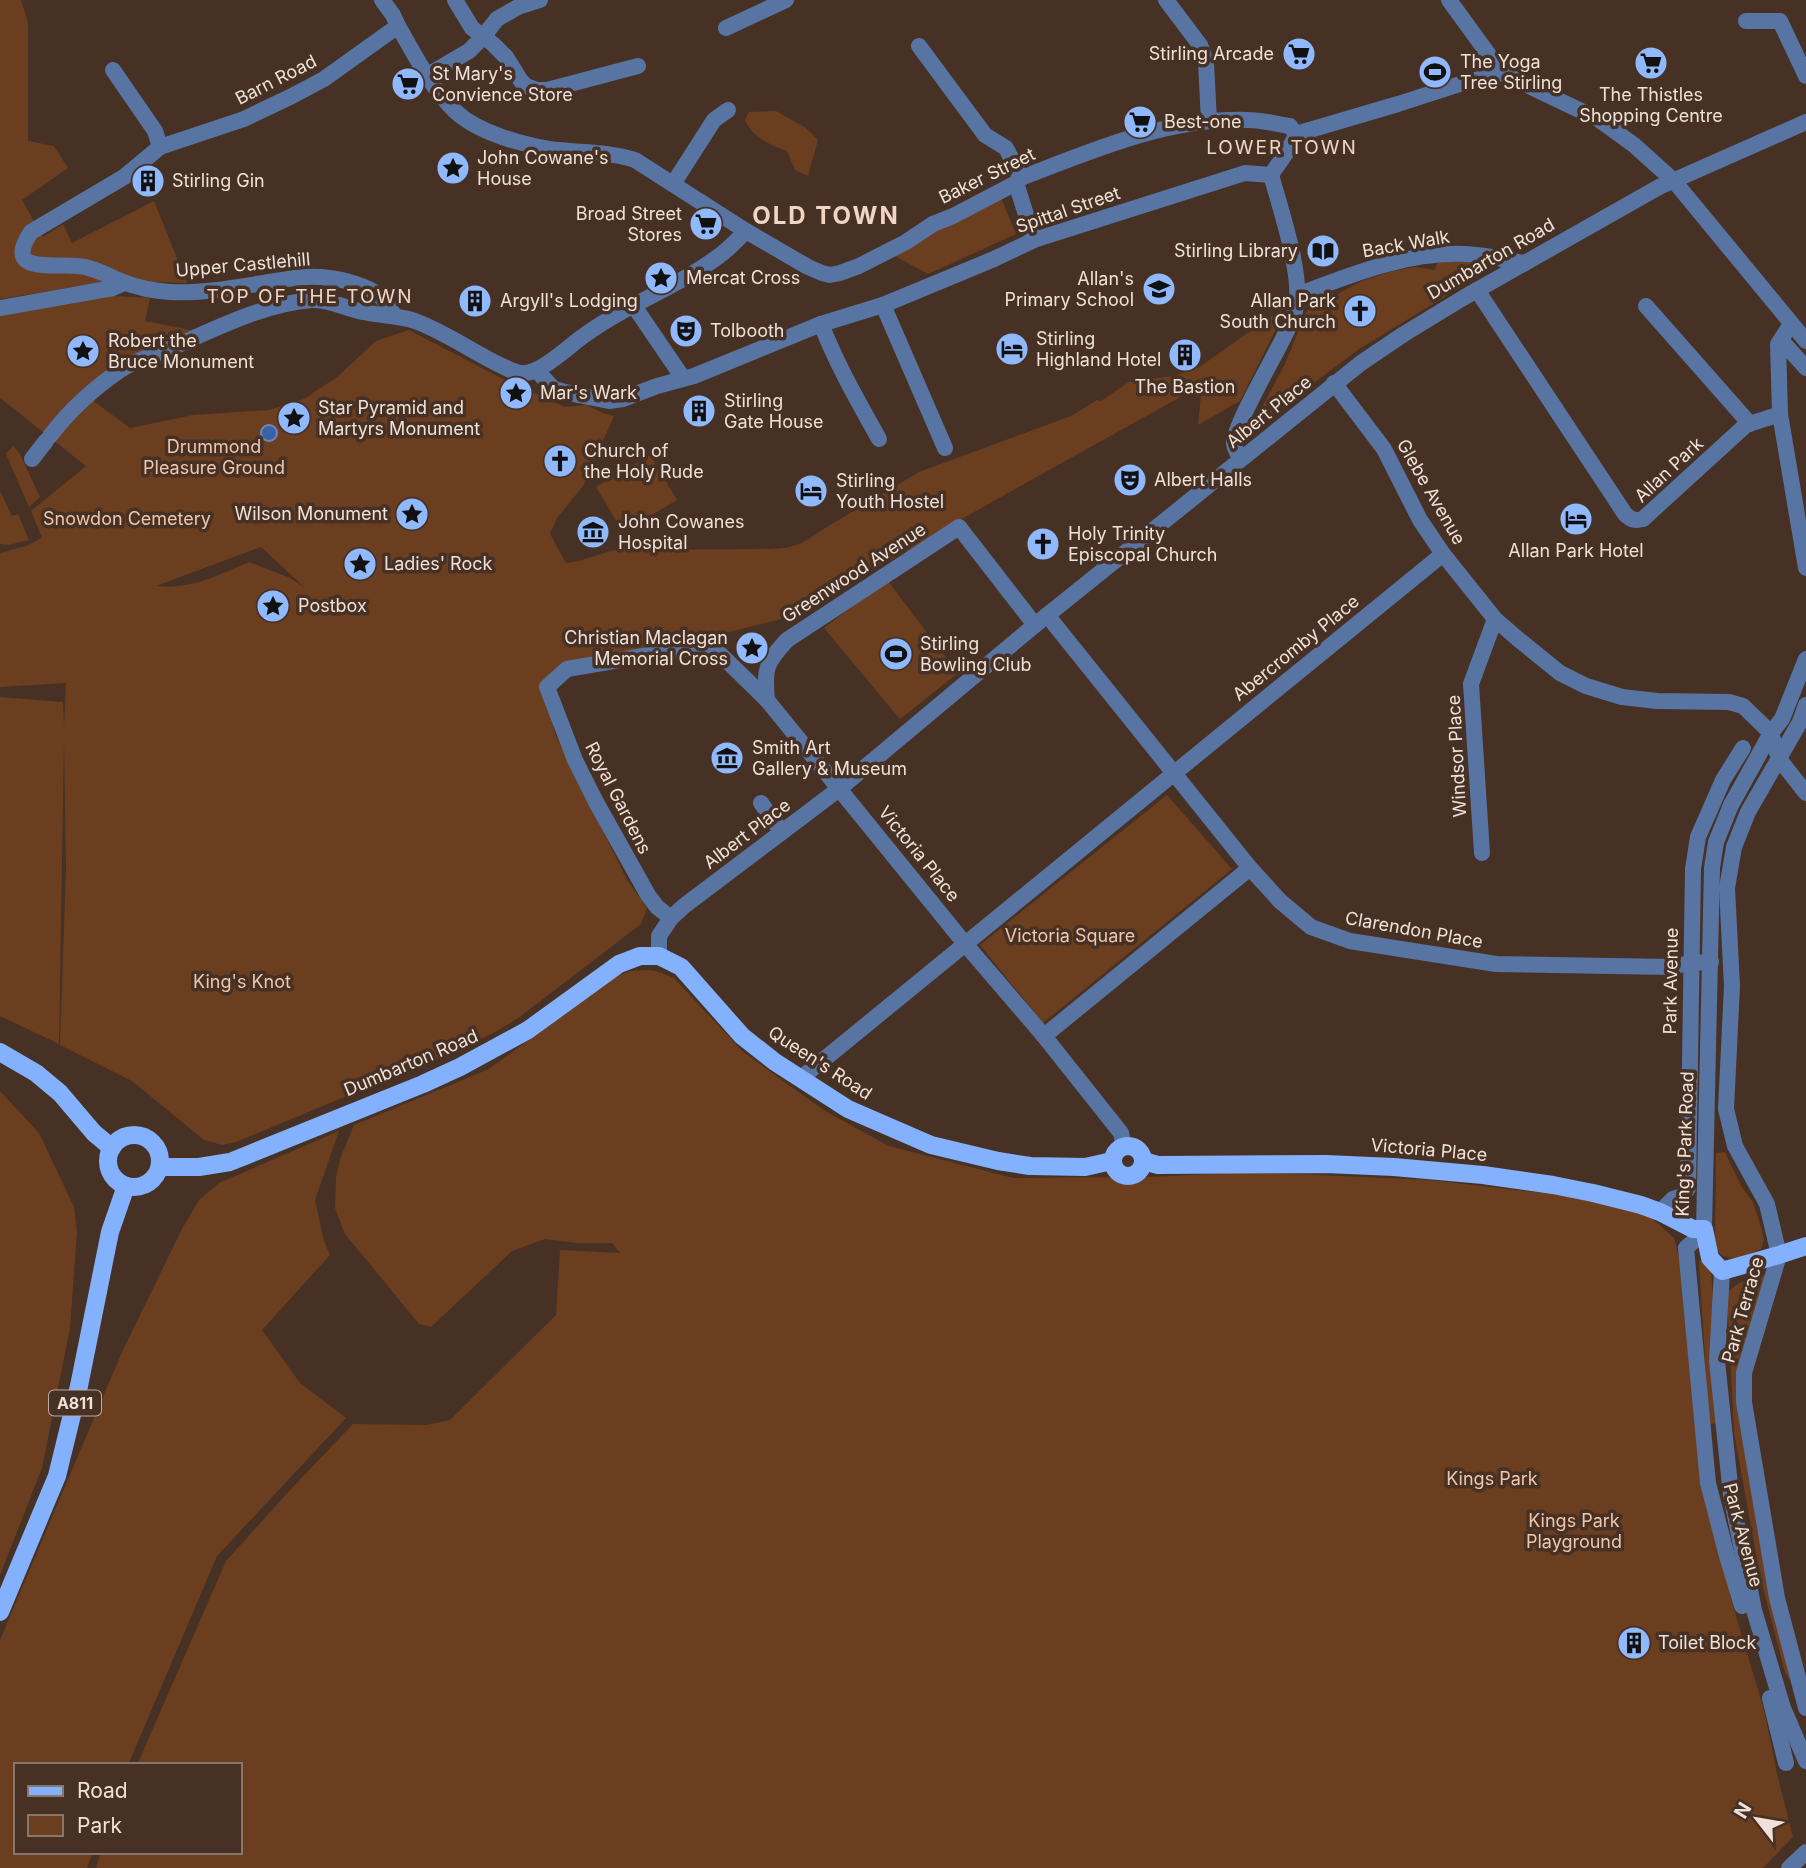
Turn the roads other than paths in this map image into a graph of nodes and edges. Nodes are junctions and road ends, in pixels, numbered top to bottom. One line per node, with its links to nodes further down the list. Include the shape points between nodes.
1 (382, 0): 8 (street, Baker Street)
2 (455, 0): 10 (street)
3 (540, 0): 10 (street, via 497,19)
4 (786, 0): 9 (street)
5 (1166, 0): 18 (street, via 1203,53)
6 (1449, 0): 14 (street)
7 (1746, 21): 16 (street, via 1780,21)
8 (398, 26): 15 (street, Baker Street); 21 (street, Barn Road, via 292,96 244,119)
9 (726, 28)
10 (483, 37): 12 (street, via 506,57 526,86 537,90); 15 (street, via 469,51)
11 (919, 46): 23 (street, via 985,135 1006,148)
12 (638, 66)
13 (113, 70): 21 (street, via 155,131)
14 (1502, 73): 20 (street); 24 (street, via 1598,119)
15 (428, 75): 25 (street, Baker Street, via 456,113 499,136 548,149 621,156)
16 (1806, 76)
17 (728, 110): 25 (street, via 714,120)
18 (1209, 121): 20 (street, Baker Street, via 1250,120 1290,126); 23 (street, Baker Street, via 1179,124 1096,149)
19 (1806, 122): 24 (street, Dumbarton Road)
20 (1296, 134): 22 (street)
21 (160, 147): 29 (street, via 124,177 32,232 22,253 35,265 78,266)
22 (1271, 175): 27 (street, Spittal Street, via 1245,173); 31 (street, via 1297,276)
23 (1019, 180): 26 (street, Baker Street, via 841,273 822,274); 27 (street)
24 (1674, 181): 28 (street, Dumbarton Road); 38 (street)
25 (673, 184): 26 (street, Baker Street)
26 (746, 231): 33 (street, via 720,256)
27 (1034, 240): 32 (street, Spittal Street)
28 (1525, 263): 30 (street, Dumbarton Road); 31 (street, Back Walk, via 1440,255 1394,262)
29 (124, 283): 35 (street); 36 (street, Upper Castlehill, via 169,292 327,277 379,295)
30 (1477, 290): 44 (street, Dumbarton Road); 46 (street, Allan Park, via 1629,518 1643,519)
31 (1297, 295): 50 (street, via 1290,325 1236,436 1234,444)
32 (883, 305): 37 (street, Spittal Street); 48 (street)
33 (634, 306): 42 (street); 43 (street)
34 (1646, 306): 46 (street)
35 (0, 308)
36 (396, 316): 42 (street, via 437,331 512,370 523,374); 49 (street, via 312,300 266,310 201,334 121,370 65,416)
37 (821, 324): 43 (street, Spittal Street); 47 (street, via 849,387)
38 (1791, 324): 39 (street); 40 (street)
39 (1780, 340): 41 (street); 45 (street)
40 (1806, 341)
41 (1806, 368)
42 (536, 370): 43 (street, Spittal Street, via 554,389 609,401)
43 (683, 378)
44 (1334, 383): 50 (street, Albert Place); 52 (street, Glebe Avenue, via 1384,449)
45 (1780, 414): 46 (street, Allan Park); 53 (street)
46 (1750, 424)
47 (880, 439)
48 (945, 448)
49 (32, 459)
50 (1241, 459): 55 (street, Albert Place)
51 (958, 527): 55 (street, Clarendon Place); 57 (street, Greenwood Avenue, via 787,640 769,660)
52 (1443, 554): 54 (street, Glebe Avenue); 62 (street, Abercromby Place)
53 (1806, 568)
54 (1495, 619): 59 (street, Glebe Avenue, via 1560,673 1586,686 1657,701 1729,702 1743,706); 67 (street, Windsor Place, via 1471,684)
55 (1041, 620): 62 (street, Clarendon Place); 63 (street, Albert Place)
56 (1806, 659): 59 (street, King's Park Road, via 1782,719)
57 (767, 700): 63 (street, Victoria Place); 69 (street, Royal Gardens, via 720,654 702,646 567,669 547,687 596,802 648,895)
58 (1806, 705): 61 (street, Park Terrace)
59 (1771, 733): 61 (street); 72 (street, King's Park Road, via 1716,842)
60 (1744, 748): 73 (street, Park Avenue, via 1723,780 1698,836)
61 (1779, 759): 64 (street); 86 (street, Park Terrace, via 1748,812 1734,847 1727,888 1732,986 1727,1108 1735,1146 1767,1204)
62 (1173, 773): 68 (street, Clarendon Place); 70 (street)
63 (839, 789): 66 (street, Albert Place); 70 (street, Victoria Place)
64 (1806, 793)
65 (761, 803): 66 (street)
66 (782, 832): 69 (street, Albert Place)
67 (1482, 853)
68 (1250, 868): 73 (street, Clarendon Place, via 1311,926 1350,942 1496,964 1671,967); 74 (street)
69 (671, 918): 71 (street, Albert Place, via 659,936)
70 (966, 945): 74 (street); 76 (street)
71 (659, 956): 76 (main road, Queen's Road, via 685,970 742,1036); 81 (main road, Dumbarton Road, via 640,956 619,964 528,1030 423,1084 230,1162)
72 (1711, 962): 73 (street, Clarendon Place); 84 (street, King's Park Road)
73 (1690, 963): 83 (street, Park Avenue, via 1688,1188)
74 (1044, 1036): 77 (street, via 1121,1133)
75 (0, 1052): 78 (main road, via 60,1093)
76 (800, 1079): 79 (main road, Queen's Road, via 848,1109 931,1144 968,1154 1030,1166 1085,1167)
77 (1124, 1146): 79 (main road); 80 (main road, via 1140,1152)
78 (112, 1148): 81 (main road, via 126,1137 144,1137 155,1146); 82 (main road, via 110,1170)
79 (1112, 1161): 80 (main road, via 1119,1174 1128,1177 1140,1170)
80 (1143, 1161): 83 (main road, Victoria Place, via 1158,1165 1326,1164 1483,1175 1593,1193)
81 (160, 1167): 82 (main road, via 151,1182)
82 (126, 1186): 89 (main road, A811, via 110,1232 57,1476)
83 (1660, 1212): 84 (main road, Victoria Place)
84 (1704, 1230): 87 (main road, King's Park Road, via 1710,1258); 88 (street, Park Avenue, via 1686,1248 1708,1483 1727,1556)
85 (1806, 1246): 86 (main road)
86 (1779, 1255): 87 (main road); 90 (street, Park Terrace, via 1744,1373 1744,1402 1777,1598)
87 (1722, 1271): 88 (street, via 1717,1361)
88 (1747, 1604): 91 (street); 93 (street, Park Avenue)
89 (0, 1612)
90 (1805, 1700): 91 (street)
91 (1783, 1708): 92 (street)
92 (1806, 1761)
93 (1786, 1763)
94 (1806, 1852): 95 (street)
95 (1789, 1868)

